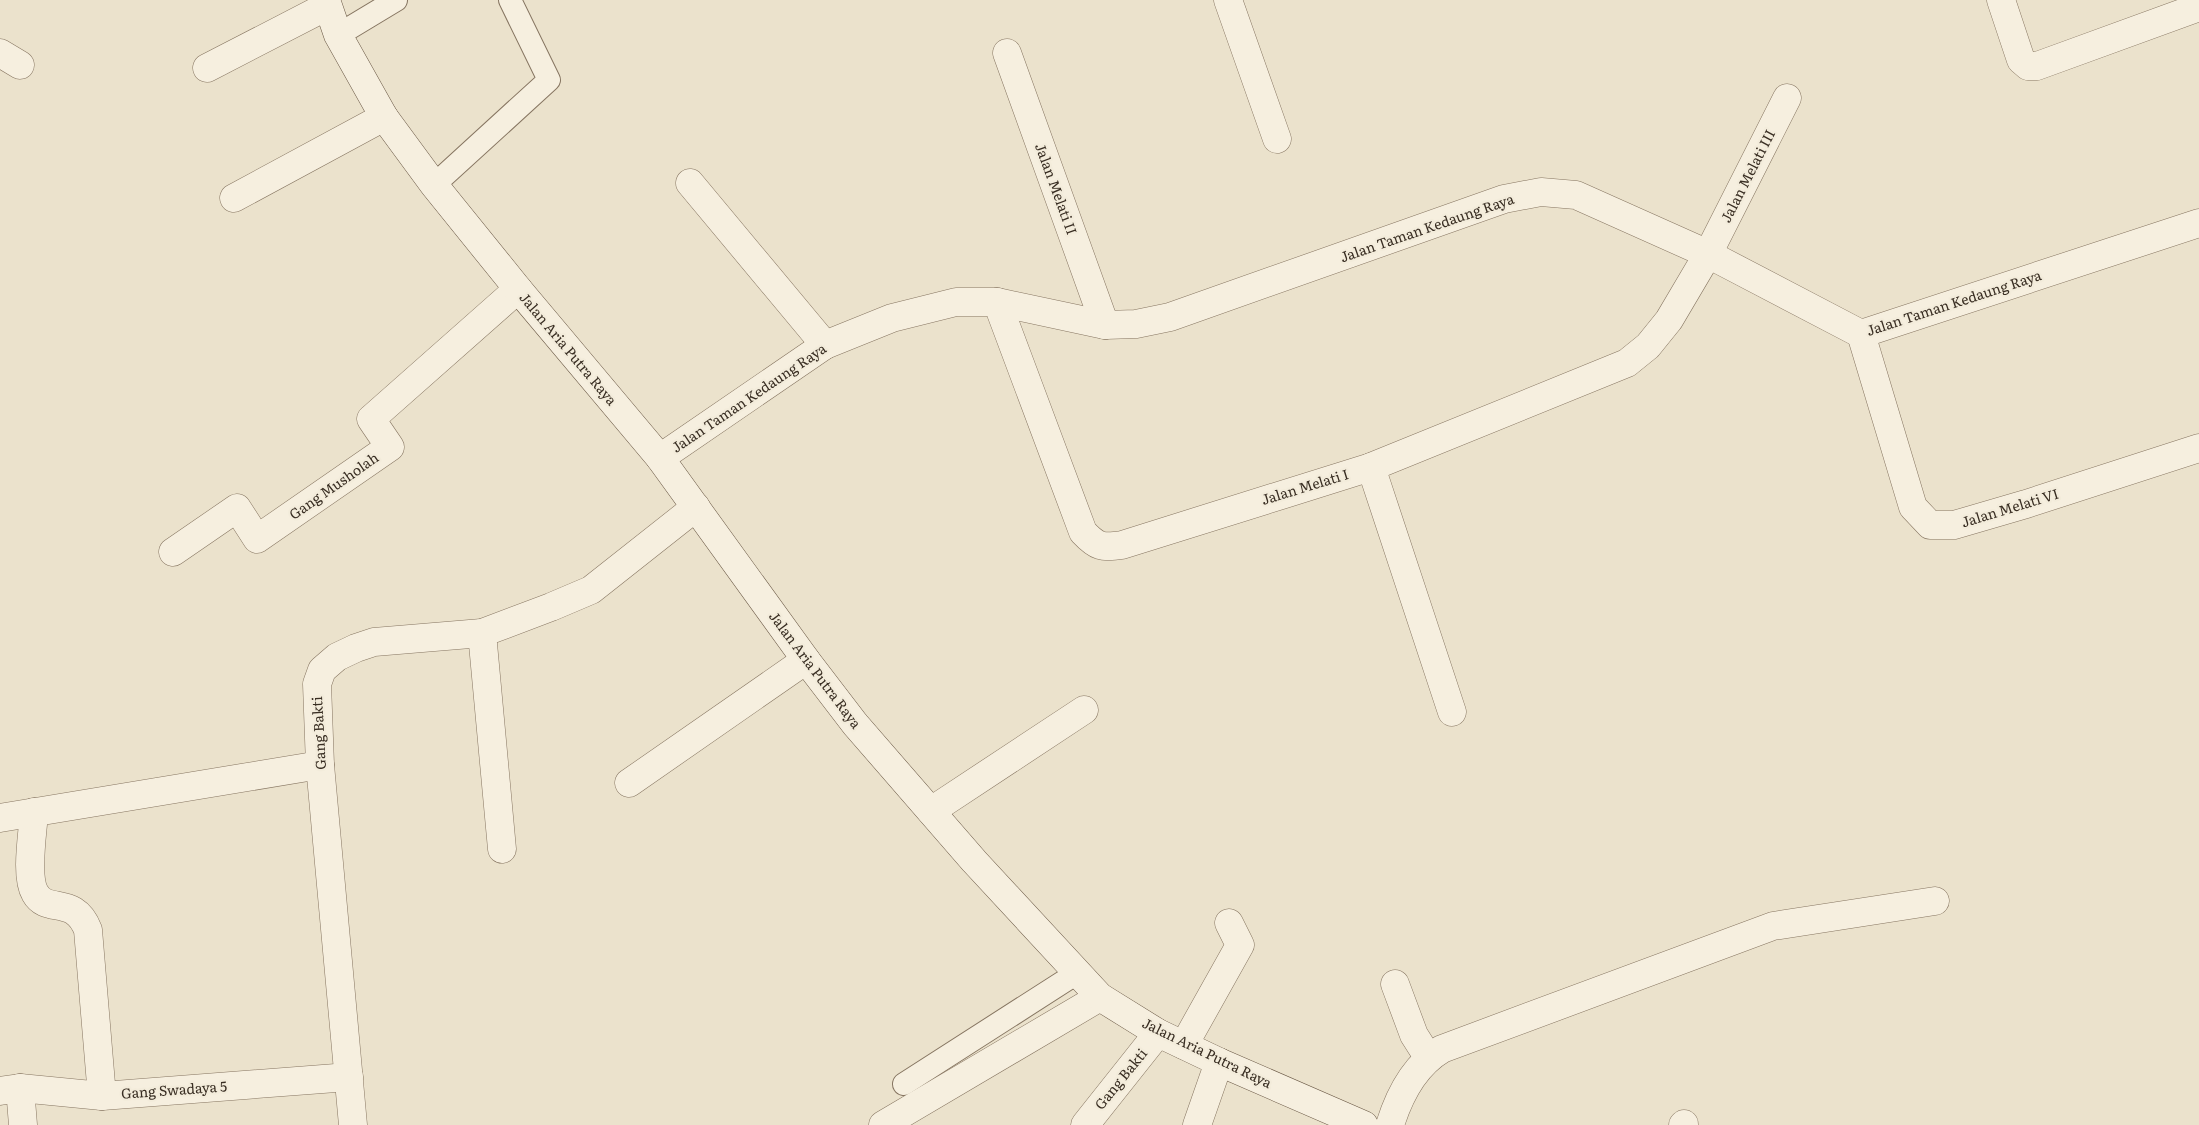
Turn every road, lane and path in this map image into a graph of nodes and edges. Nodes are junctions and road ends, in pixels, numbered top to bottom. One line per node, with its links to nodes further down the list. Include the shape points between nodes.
1 (396, 0): 7 (lane)
2 (510, 0): 14 (lane, via 549,80)
3 (1228, 0): 12 (street)
4 (2001, 0): 6 (street, via 2021,60 2028,66 2037,66)
5 (327, 3): 7 (street, Jalan Aria Putra Raya); 9 (street)
6 (2199, 7)
7 (341, 42): 11 (street, Jalan Aria Putra Raya)
8 (1007, 53): 20 (street, Jalan Melati II)
9 (207, 68)
10 (1787, 98): 17 (street, Jalan Melati III)
11 (378, 105): 14 (street, Jalan Aria Putra Raya); 15 (street)
12 (1277, 139)
13 (690, 183): 22 (street)
14 (434, 185): 18 (street, Jalan Aria Putra Raya)
15 (234, 198)
16 (2199, 223): 21 (street, Jalan Taman Kedaung Raya)
17 (1708, 254): 20 (street, Jalan Taman Kedaung Raya, via 1576,196 1541,192 1504,199 1170,317 1136,324); 21 (street, Jalan Taman Kedaung Raya); 25 (street, Jalan Melati I, via 1669,320 1648,346 1627,363)
18 (518, 289): 24 (street, Jalan Aria Putra Raya); 27 (street, Gang Musholah, via 371,419 390,447 257,539 237,508)
19 (997, 302): 20 (street, Jalan Taman Kedaung Raya); 22 (street, Jalan Taman Kedaung Raya, via 956,302 892,318); 25 (street, Jalan Melati I, via 1083,532 1103,548 1122,545)
20 (1105, 325)
21 (1861, 334): 23 (street, Jalan Melati VI, via 1913,507 1930,526 1954,526)
22 (825, 346): 24 (street, Jalan Taman Kedaung Raya)
23 (2199, 448)
24 (660, 458): 26 (street, Jalan Aria Putra Raya)
25 (1371, 467): 31 (street)
26 (696, 507): 28 (street, Gang Bakti, via 591,590); 29 (street, Jalan Aria Putra Raya)
27 (173, 552)
28 (482, 633): 32 (street, Gang Bakti, via 374,642 337,657 322,670 317,684); 37 (street)
29 (806, 660): 33 (street); 34 (street, Jalan Aria Putra Raya, via 855,724)
30 (1084, 710): 34 (street)
31 (1452, 712)
32 (320, 765): 35 (street); 47 (street, Gang Bakti)
33 (629, 783)
34 (931, 811): 40 (street, Jalan Aria Putra Raya)
35 (34, 812): 36 (street); 50 (street, via 30,881 35,894 42,901 76,911 84,917 88,930)
36 (0, 818)
37 (502, 849)
38 (1935, 901): 45 (street, via 1773,926 1442,1049)
39 (1230, 923): 44 (street, via 1240,945)
40 (1077, 973): 42 (street, Jalan Aria Putra Raya); 48 (lane)
41 (1396, 984): 45 (street, via 1414,1035)
42 (1100, 997): 43 (street, Jalan Aria Putra Raya); 53 (street)
43 (1158, 1033): 44 (street, Jalan Aria Putra Raya); 54 (street, Gang Bakti)
44 (1184, 1045): 46 (street, Jalan Aria Putra Raya)
45 (1428, 1057): 57 (street, via 1399,1098)
46 (1219, 1062): 55 (street); 56 (street, Jalan Aria Putra Raya)
47 (349, 1077): 50 (street, Gang Swadaya 5); 52 (street, Gang Bakti)
48 (904, 1084)
49 (10, 1089): 50 (street, Gang Swadaya 5); 51 (street)
50 (102, 1096)
51 (23, 1125)
52 (353, 1125)
53 (883, 1125)
54 (1085, 1125)
55 (1196, 1125)
56 (1364, 1125)
57 (1390, 1125)

